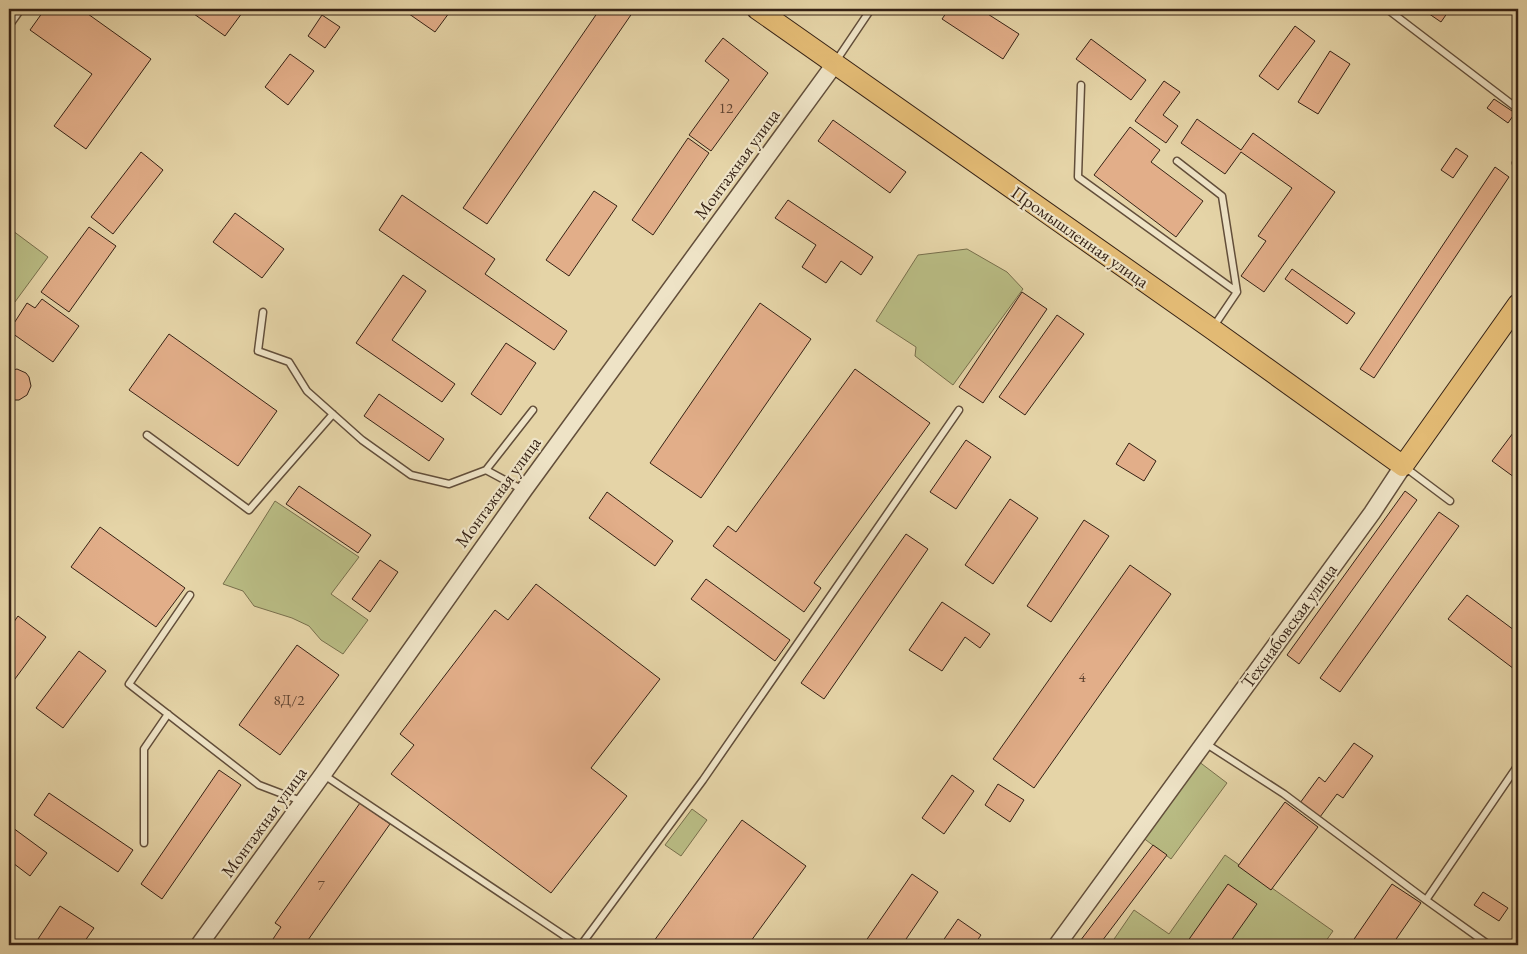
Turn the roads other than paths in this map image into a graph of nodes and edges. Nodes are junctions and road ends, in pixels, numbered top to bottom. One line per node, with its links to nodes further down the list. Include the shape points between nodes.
1 (21, 9): 5 (lane)
2 (756, 9): 6 (main road, Промышленная улица)
3 (872, 9): 6 (lane)
4 (1387, 9): 8 (lane)
5 (9, 26)
6 (834, 64): 15 (main road, Промышленная улица); 22 (street, Монтажная улица)
7 (1081, 85): 12 (lane, via 1078,177)
8 (1518, 109)
9 (1518, 160): 11 (lane)
10 (1177, 161): 12 (lane, via 1222,196)
11 (1518, 165)
12 (1237, 292): 15 (lane)
13 (1518, 304): 20 (main road, Техснабовская улица)
14 (263, 312): 18 (lane, via 258,351 289,362 307,391)
15 (1212, 329): 20 (main road, Промышленная улица)
16 (533, 410): 21 (lane)
17 (960, 410): 33 (lane, via 703,780)
18 (333, 414): 19 (lane, via 249,510); 21 (lane, via 362,440 411,475 449,484)
19 (148, 435)
20 (1403, 466): 23 (lane); 26 (street, Техснабовская улица)
21 (486, 470): 22 (lane)
22 (524, 490): 28 (street, Монтажная улица)
23 (1450, 501)
24 (190, 595): 25 (lane, via 129,684)
25 (168, 714): 29 (lane, via 259,785); 30 (lane, via 144,749)
26 (1204, 743): 31 (lane, via 1284,794); 34 (street, Техснабовская улица)
27 (1518, 765): 31 (lane)
28 (323, 774): 29 (street, Монтажная улица); 33 (lane)
29 (302, 801): 32 (street, Монтажная улица)
30 (144, 842)
31 (1426, 900): 35 (lane)
32 (199, 945)
33 (579, 945)
34 (1057, 945)
35 (1489, 945)

